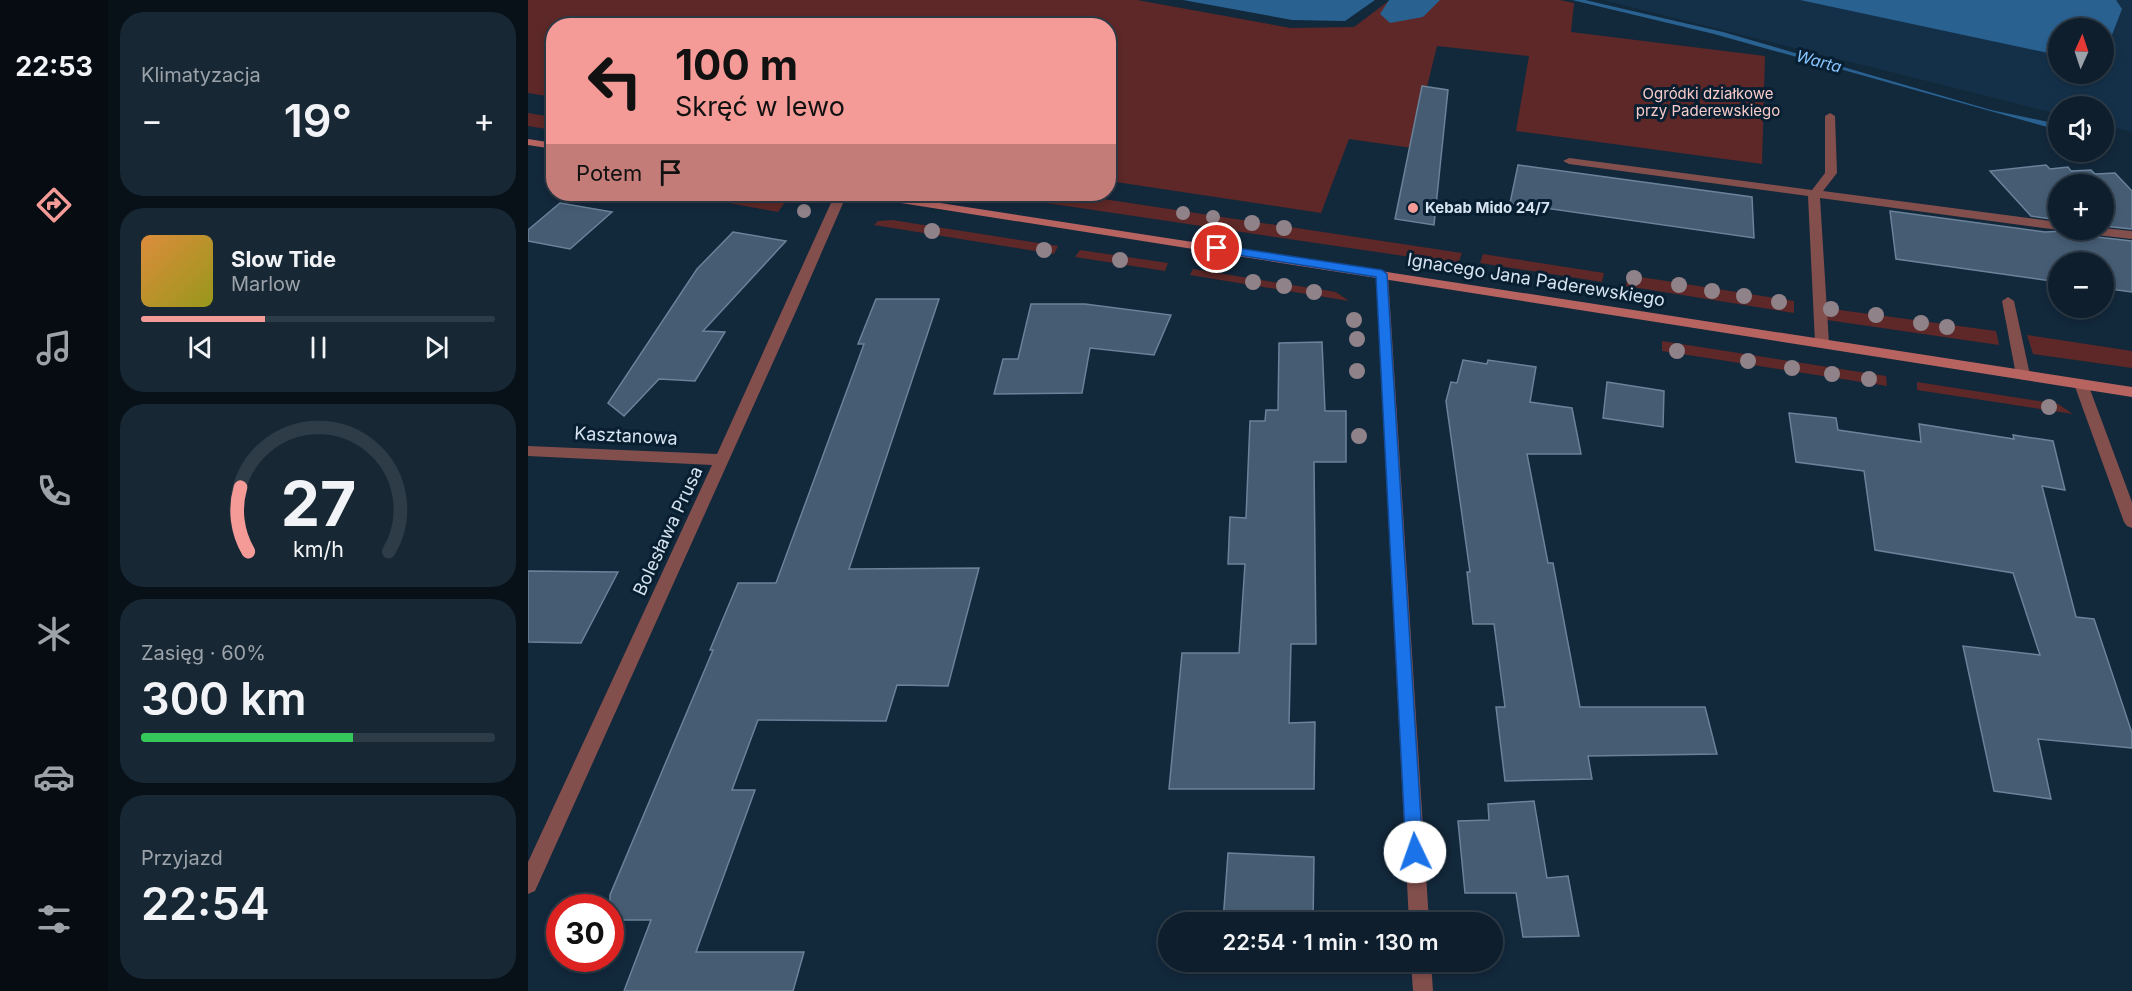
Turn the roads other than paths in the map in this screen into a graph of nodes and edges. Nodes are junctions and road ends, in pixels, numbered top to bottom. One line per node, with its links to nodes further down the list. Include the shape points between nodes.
1 (1830, 116): 5 (street, via 1831,173)
2 (528, 142): 3 (main road)
3 (546, 145)
4 (1569, 161): 5 (street)
5 (1815, 195): 8 (street); 13 (street)
6 (838, 201): 18 (street, Bolesława Prusa)
7 (908, 201): 11 (main road, Ignacego Jana Paderewskiego)
8 (2048, 225)
9 (2114, 233): 10 (street)
10 (2132, 235)
11 (1382, 274): 13 (main road, Ignacego Jana Paderewskiego); 21 (street)
12 (2008, 301): 14 (street)
13 (1821, 343): 14 (main road, Ignacego Jana Paderewskiego)
14 (2023, 375): 15 (main road, Ignacego Jana Paderewskiego)
15 (2081, 384): 16 (main road, Ignacego Jana Paderewskiego); 19 (street)
16 (2132, 392)
17 (528, 451): 18 (street, Kasztanowa)
18 (722, 460): 20 (street, Bolesława Prusa)
19 (2132, 522)
20 (528, 884)
21 (1418, 912)
22 (1422, 972): 23 (street)
23 (1423, 991)

